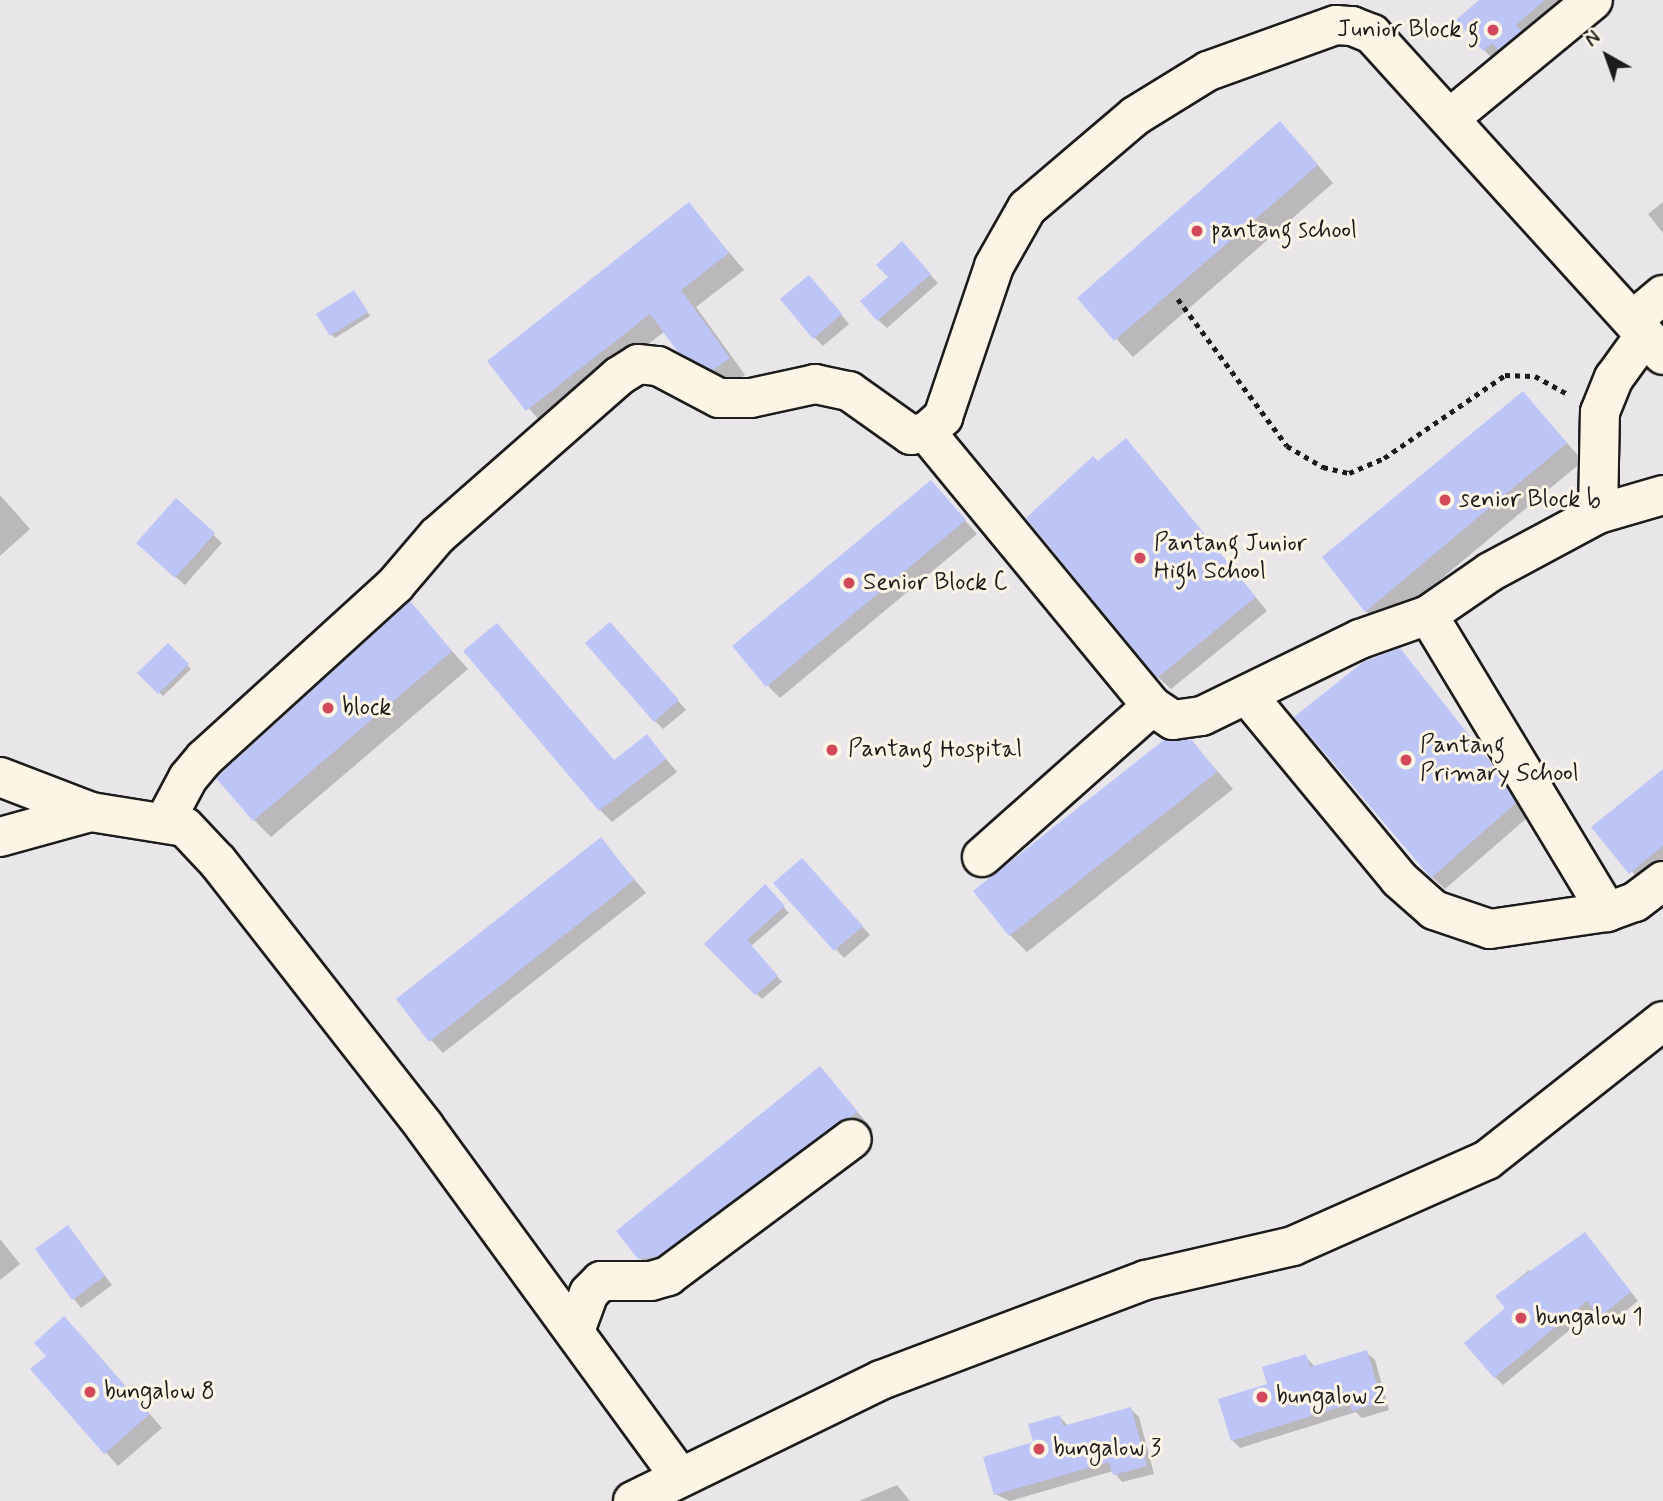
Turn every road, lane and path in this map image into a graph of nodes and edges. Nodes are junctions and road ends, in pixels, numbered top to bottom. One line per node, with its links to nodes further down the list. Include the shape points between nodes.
1 (1593, 0): 3 (street)
2 (1325, 13): 3 (street, via 1372,34); 8 (street, via 1208,71 1135,116 1027,208 994,266 943,416)
3 (1450, 118): 6 (street)
4 (1663, 295): 6 (street)
5 (1178, 299): 7 (path, via 1287,446 1323,467 1349,473 1384,458 1505,374 1535,376)
6 (1647, 336): 7 (street, via 1614,378)
7 (1600, 412): 10 (street)
8 (926, 432): 13 (street); 16 (street, via 911,435 849,391 815,384 751,398 719,398 658,366 638,364 438,536 396,584 205,758 188,778)
9 (1663, 495): 10 (street)
10 (1598, 514): 11 (street, via 1490,572)
11 (1428, 615): 12 (street, via 1360,639); 19 (street)
12 (1247, 695): 13 (street, via 1202,716 1173,720); 19 (street, via 1399,879 1434,910 1490,929)
13 (1152, 706): 18 (street)
14 (0, 778): 15 (street)
15 (91, 812): 16 (street); 17 (street)
16 (164, 823): 22 (street, via 185,827 218,862 424,1126)
17 (0, 837)
18 (982, 857)
19 (1642, 903)
20 (1663, 1021): 23 (street, via 1487,1160 1293,1246 1146,1280 881,1380)
21 (852, 1139): 22 (street, via 668,1276 651,1281 601,1281 589,1293)
22 (575, 1331): 23 (street)
23 (680, 1477): 24 (street)
24 (634, 1501)

